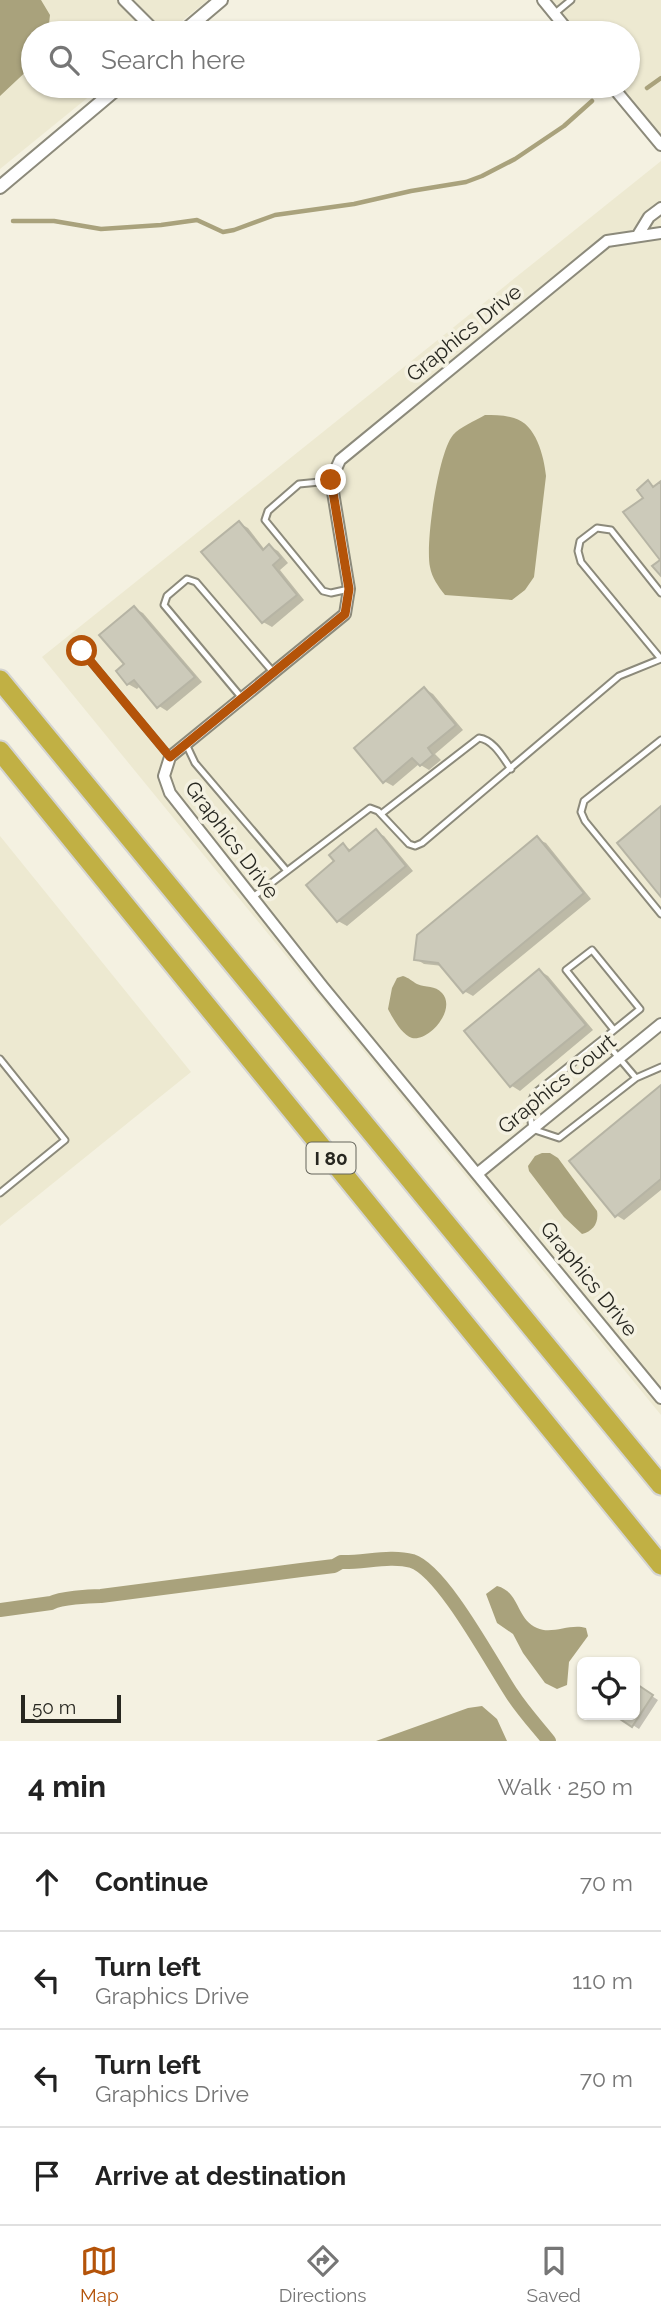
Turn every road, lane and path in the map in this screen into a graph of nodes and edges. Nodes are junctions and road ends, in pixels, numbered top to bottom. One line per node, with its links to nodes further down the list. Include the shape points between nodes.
1 (124, 0): 6 (street)
2 (221, 0): 7 (street)
3 (543, 0): 5 (street)
4 (571, 0): 5 (lane)
5 (554, 14): 8 (street)
6 (144, 21)
7 (196, 21)
8 (560, 21)
9 (106, 98): 12 (street)
10 (622, 98): 11 (street)
11 (661, 145)
12 (0, 187)
13 (661, 208): 15 (street)
14 (661, 233): 15 (street, Graphics Drive)
15 (638, 235): 16 (street, Graphics Drive, via 607,241 340,460)
16 (331, 480): 17 (street); 17 (lane, via 299,484 268,511 265,520 323,591)
17 (349, 589): 21 (street, via 345,614)
18 (661, 593): 20 (lane, via 611,530 597,528 580,541 581,562)
19 (82, 651): 27 (lane)
20 (661, 659): 28 (lane, via 619,676)
21 (273, 672): 23 (street); 23 (lane, via 197,582 187,579 167,596 164,605)
22 (0, 680): 44 (highway, I 80)
23 (242, 698): 25 (street)
24 (661, 740): 32 (lane, via 584,801 581,812)
25 (186, 744): 27 (street); 30 (lane, via 195,763)
26 (0, 751): 45 (highway, I 80)
27 (170, 757): 31 (street, Graphics Drive, via 164,776 170,793)
28 (511, 769): 29 (lane, via 495,748 479,738); 29 (lane, via 415,846)
29 (381, 814): 30 (lane, via 370,808 364,811)
30 (287, 871): 31 (lane)
31 (252, 898): 41 (street, Graphics Drive)
32 (661, 914)
33 (661, 1024): 36 (street, Graphics Court)
34 (614, 1030): 34 (lane, via 640,1009 592,950 566,970); 35 (lane)
35 (603, 1039): 36 (lane); 40 (lane, via 535,1093 529,1106)
36 (620, 1057): 39 (lane); 40 (street, Graphics Court)
37 (0, 1059): 42 (lane, via 65,1140)
38 (661, 1067): 39 (lane)
39 (636, 1078): 40 (lane, via 559,1138)
40 (532, 1129): 41 (street, Graphics Court)
41 (477, 1174): 43 (street, Graphics Drive)
42 (0, 1193)
43 (661, 1398)
44 (661, 1485)
45 (661, 1565)

